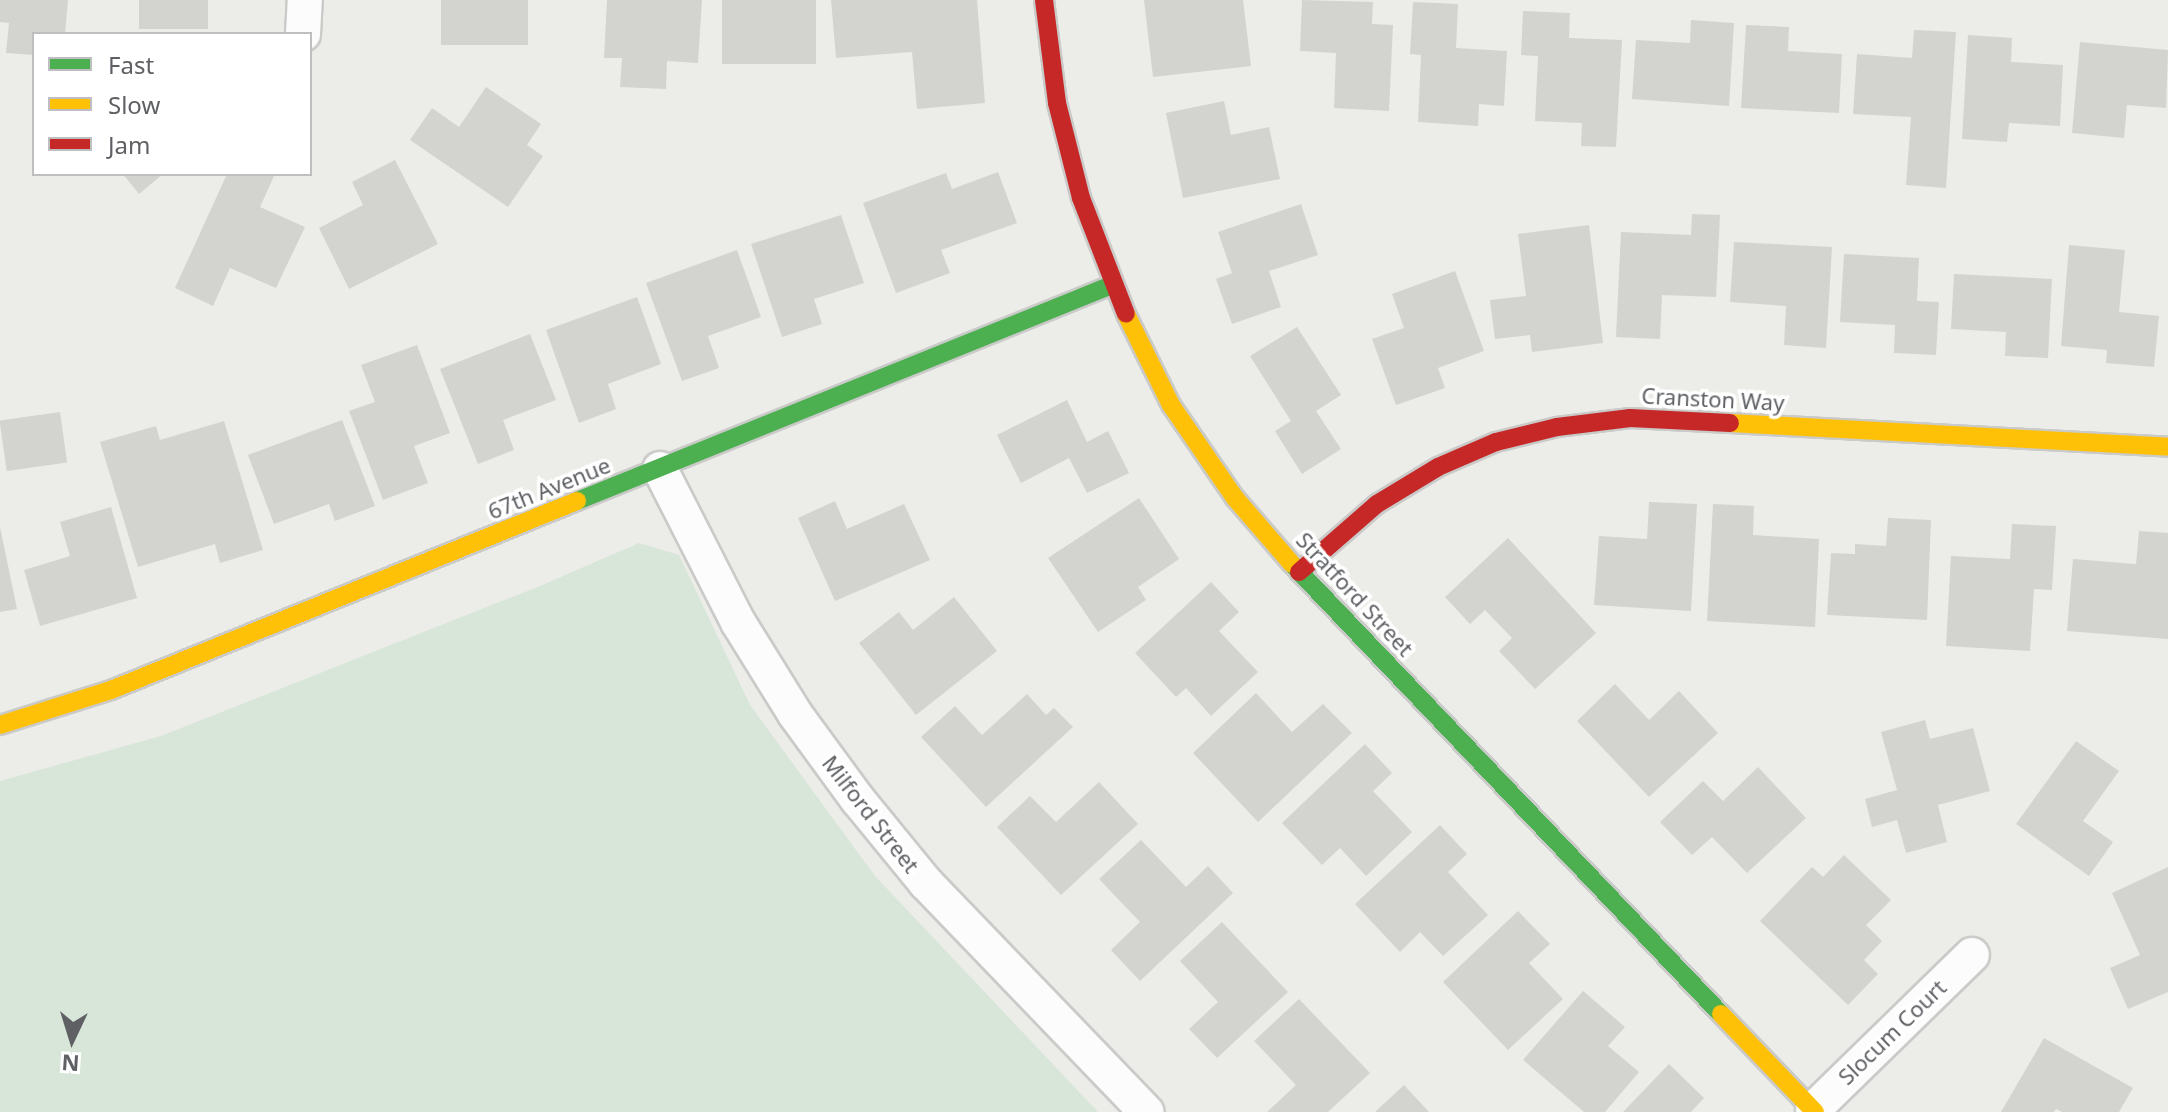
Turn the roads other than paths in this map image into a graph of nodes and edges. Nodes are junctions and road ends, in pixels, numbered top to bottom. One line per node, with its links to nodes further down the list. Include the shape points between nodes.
1 (305, 0): 3 (street)
2 (1044, 0): 4 (street, Stratford Street, via 1057,103 1081,198)
3 (303, 32)
4 (1112, 285): 6 (street, 67th Avenue); 7 (street, Stratford Street, via 1171,405 1235,498)
5 (2168, 447): 7 (street, Cranston Way, via 1630,418 1557,427 1496,442 1438,467 1377,504)
6 (660, 469): 8 (street, 67th Avenue, via 111,690); 11 (street, Milford Street, via 738,622 795,714 858,800 926,883)
7 (1299, 572): 10 (street, Stratford Street)
8 (0, 725)
9 (1972, 955): 10 (street, Slocum Court)
10 (1814, 1111)
11 (1146, 1112)

